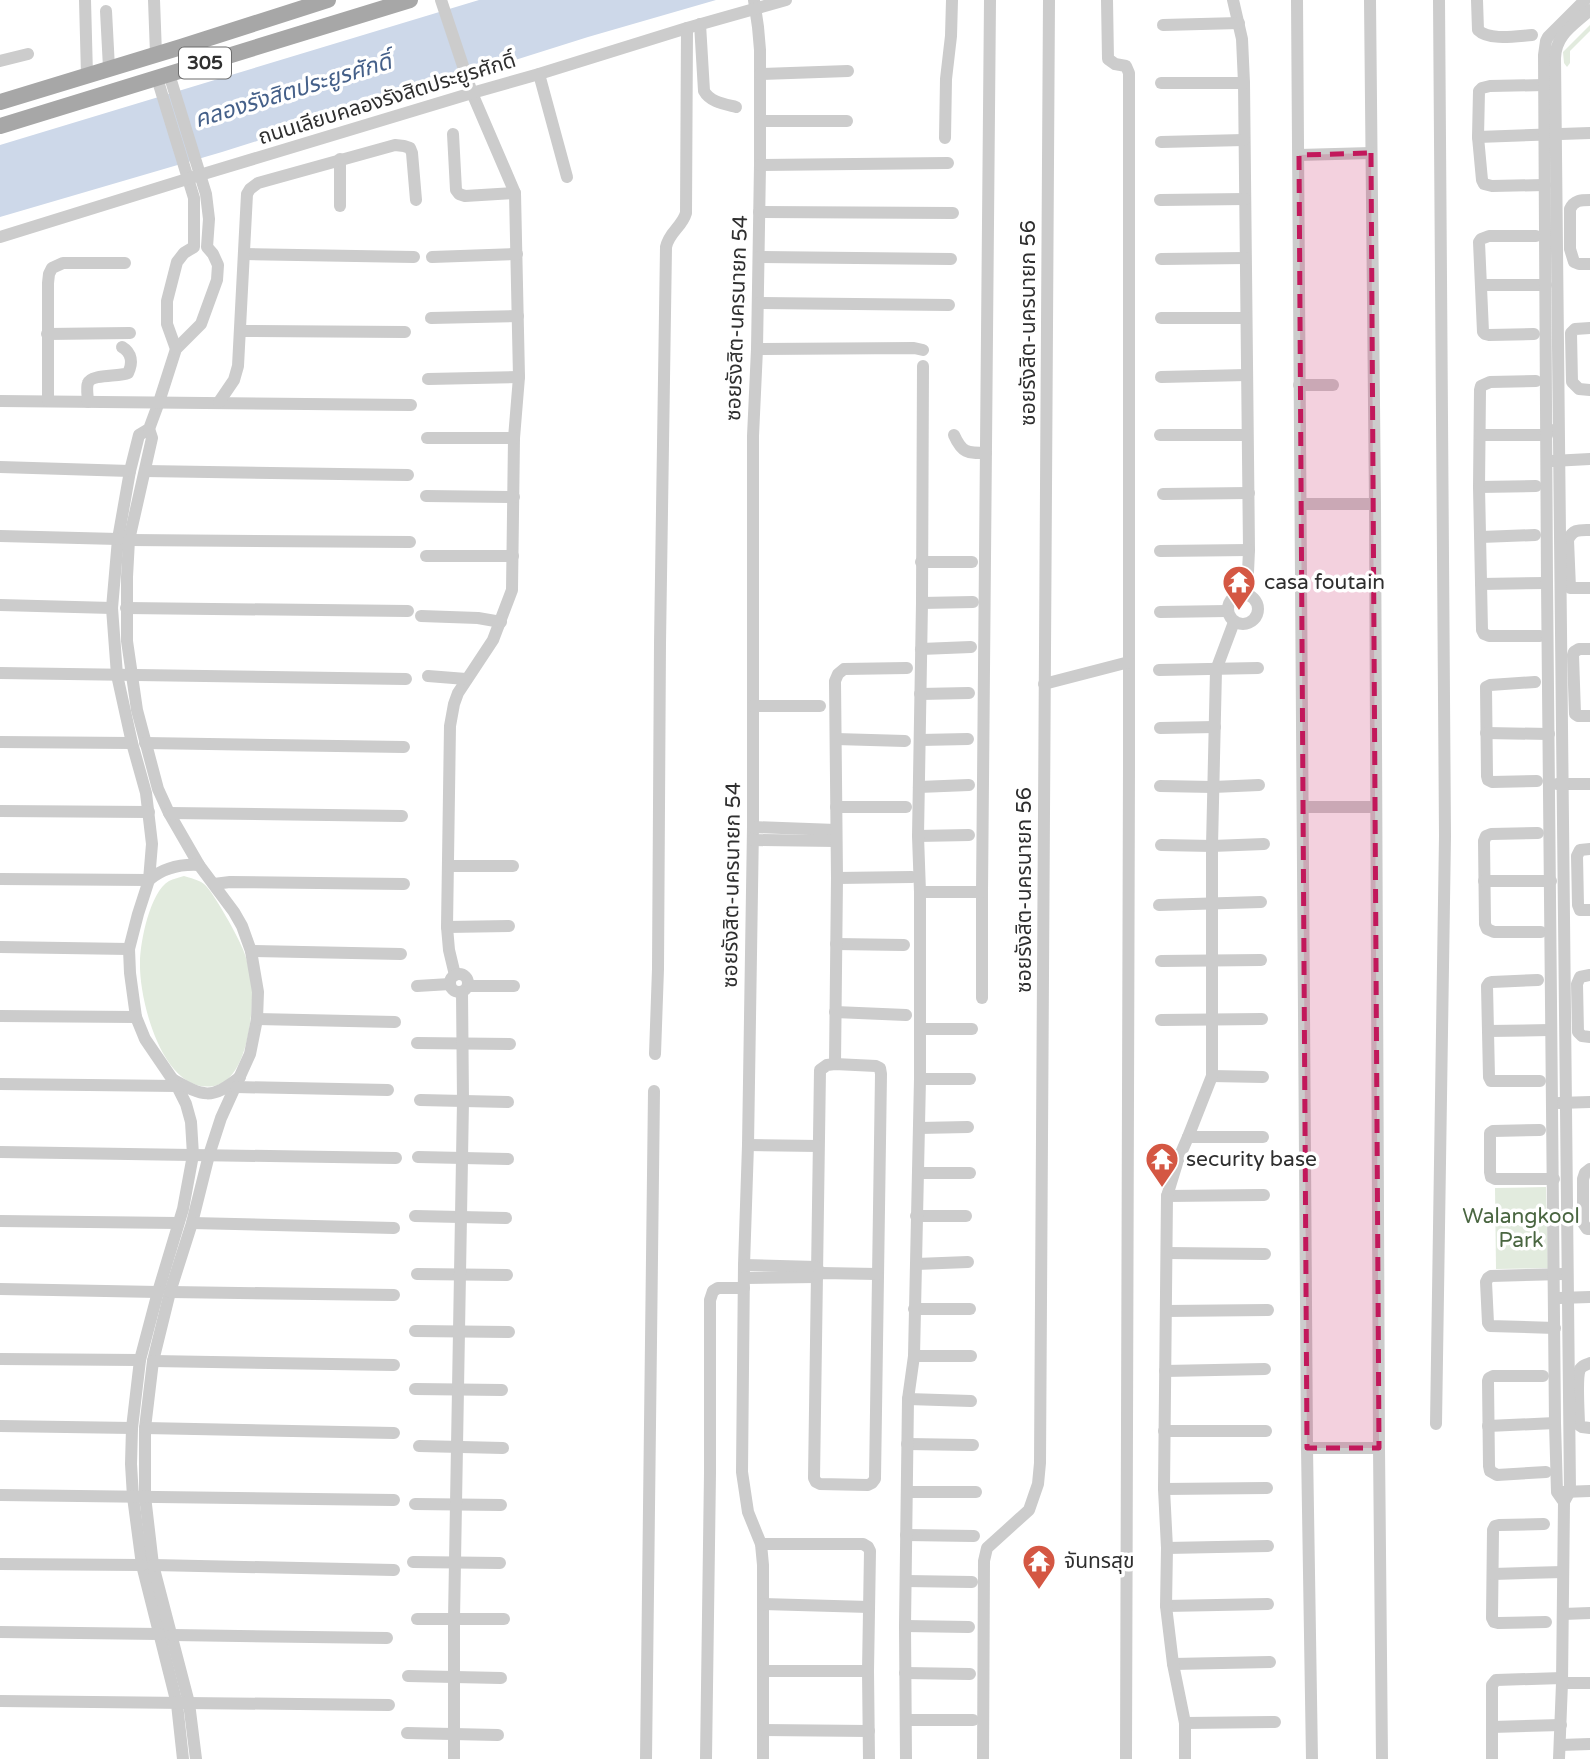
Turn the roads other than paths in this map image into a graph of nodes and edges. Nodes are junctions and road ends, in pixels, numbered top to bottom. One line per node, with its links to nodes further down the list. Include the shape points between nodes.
1 (85, 0): 33 (street)
2 (154, 0): 27 (street)
3 (328, 0): 18 (main road, 305)
4 (410, 0): 34 (main road, 305)
5 (786, 0): 17 (street, ถนนเลียบคลองรังสิตประยูรศักดิ์)
6 (952, 0): 48 (street)
7 (990, 0): 122 (street)
8 (1049, 0): 178 (street, ซอยรังสิต-นครนายก 56)
9 (1107, 0): 166 (street, via 1108,59 1126,66 1129,73)
10 (1233, 0): 21 (street)
11 (1297, 0): 52 (street)
12 (1370, 0): 51 (street)
13 (1439, 0): 359 (street, via 1445,836)
14 (1478, 0): 25 (street, via 1480,33 1488,37)
15 (1585, 0): 37 (street, via 1546,41)
16 (442, 2): 38 (street)
17 (755, 4): 22 (street, ถนนเลียบคลองรังสิตประยูรศักดิ์); 32 (street, ซอยรังสิต-นครนายก 54)
18 (287, 7): 27 (main road, 305)
19 (1590, 10): 46 (street, via 1557,44)
20 (106, 11): 29 (street)
21 (1239, 23): 23 (street); 36 (street)
22 (700, 24): 24 (street, ถนนเลียบคลองรังสิตประยูรศักดิ์); 40 (street, via 704,91 715,101)
23 (1163, 25)
24 (687, 28): 31 (street, ถนนเลียบคลองรังสิตประยูรศักดิ์); 273 (street, via 686,213 666,247)
25 (1532, 35)
26 (28, 54): 28 (street)
27 (156, 54): 29 (main road, 305)
28 (0, 61)
29 (109, 68): 33 (main road, 305)
30 (848, 71): 32 (street)
31 (539, 74): 38 (street, ถนนเลียบคลองรังสิตประยูรศักดิ์); 57 (street)
32 (760, 74): 41 (street, ซอยรังสิต-นครนายก 54)
33 (87, 75): 39 (main road, 305)
34 (165, 81): 43 (main road, 305); 56 (street)
35 (1161, 83): 36 (street)
36 (1244, 83): 49 (street)
37 (1545, 85): 46 (street); 47 (street, via 1482,88)
38 (470, 88): 56 (street, ถนนเลียบคลองรังสิตประยูรศักดิ์); 59 (street)
39 (0, 102)
40 (736, 107)
41 (761, 121): 42 (street); 55 (street, ซอยรังสิต-นครนายก 54)
42 (847, 121)
43 (0, 126)
44 (1590, 133): 46 (street)
45 (453, 134): 59 (street, via 459,194)
46 (1550, 135): 47 (street); 58 (street); 113 (street)
47 (1478, 137): 58 (street, via 1484,184)
48 (945, 138)
49 (1244, 140): 50 (street); 60 (street)
50 (1161, 142)
51 (1371, 153): 52 (street); 136 (street)
52 (1298, 155): 104 (street)
53 (340, 159): 61 (street, via 395,145 410,148); 64 (street); 70 (street, via 250,189)
54 (948, 163): 55 (street)
55 (760, 165): 65 (street, ซอยรังสิต-นครนายก 54)
56 (194, 177): 68 (street, ถนนเลียบคลองรังสิตประยูรศักดิ์); 69 (street)
57 (567, 177)
58 (1545, 185): 81 (street)
59 (515, 193): 71 (street)
60 (1245, 199): 62 (street); 75 (street)
61 (416, 200)
62 (1160, 200)
63 (1590, 200): 79 (street, via 1577,201 1570,209 1574,262)
64 (341, 206)
65 (759, 212): 66 (street); 74 (street, ซอยรังสิต-นครนายก 54)
66 (953, 213)
67 (1536, 236): 80 (street, via 1481,239)
68 (0, 237)
69 (201, 247): 95 (street, via 184,253 177,262 167,300 167,324); 95 (street, via 213,254 217,280 201,324)
70 (245, 254): 72 (street); 89 (street)
71 (517, 254): 73 (street); 84 (street)
72 (414, 257)
73 (432, 257)
74 (759, 257): 77 (street); 82 (street, ซอยรังสิต-นครนายก 54)
75 (1245, 258): 76 (street); 87 (street)
76 (1161, 259)
77 (951, 260)
78 (125, 262): 92 (street, via 63,263 52,268)
79 (1590, 264)
80 (1481, 285): 81 (street); 93 (street, via 1485,334)
81 (1546, 285): 119 (street)
82 (759, 303): 83 (street); 96 (street, ซอยรังสิต-นครนายก 54)
83 (949, 304)
84 (518, 316): 85 (street); 100 (street)
85 (431, 318)
86 (1161, 318): 87 (street)
87 (1246, 318): 99 (street)
88 (1590, 328): 106 (street, via 1571,333 1572,382 1578,389)
89 (240, 331): 90 (street); 111 (street, via 234,380)
90 (405, 332)
91 (130, 333): 92 (street)
92 (47, 334): 108 (street)
93 (1534, 334)
94 (122, 346): 109 (street, via 130,355 128,373 90,379)
95 (176, 349): 110 (street)
96 (757, 349): 97 (street); 181 (street, ซอยรังสิต-นครนายก 54, via 752,462)
97 (923, 350)
98 (923, 366): 147 (street)
99 (1247, 375): 101 (street); 117 (street)
100 (519, 377): 102 (street); 121 (street)
101 (1161, 377)
102 (428, 379)
103 (1535, 381): 118 (street, via 1484,383)
104 (1300, 385): 105 (street); 135 (street)
105 (1334, 385)
106 (1590, 390)
107 (0, 401): 108 (street)
108 (48, 401): 109 (street)
109 (88, 402): 110 (street)
110 (159, 402): 111 (street); 114 (street)
111 (219, 402): 112 (street)
112 (411, 405)
113 (1558, 407): 119 (street); 124 (street)
114 (149, 429): 126 (street, via 139,435); 127 (street, via 152,438)
115 (954, 435): 122 (street, via 963,450)
116 (1160, 435): 117 (street)
117 (1247, 435): 131 (street)
118 (1480, 435): 119 (street); 130 (street)
119 (1547, 435): 124 (street)
120 (427, 438): 121 (street)
121 (514, 438): 134 (street)
122 (986, 453): 231 (street)
123 (1590, 459): 124 (street)
124 (1553, 461): 149 (street); 196 (street)
125 (0, 467): 126 (street)
126 (130, 471): 141 (street)
127 (145, 471): 128 (street); 141 (street)
128 (408, 475)
129 (1536, 486): 130 (street)
130 (1479, 487): 140 (street)
131 (1248, 493): 132 (street); 143 (street)
132 (1163, 494)
133 (426, 496): 134 (street)
134 (514, 497): 146 (street)
135 (1301, 504): 136 (street); 205 (street)
136 (1375, 504): 206 (street)
137 (1590, 530): 151 (street, via 1575,531 1568,540 1570,588)
138 (1535, 535): 140 (street)
139 (0, 537): 141 (street)
140 (1481, 537): 150 (street)
141 (123, 540): 142 (street); 156 (street)
142 (410, 542)
143 (1249, 550): 144 (street); 152 (street)
144 (1160, 551)
145 (426, 556): 146 (street)
146 (513, 556): 161 (street, via 512,590)
147 (921, 562): 148 (street); 154 (street)
148 (972, 562)
149 (1547, 583): 150 (street); 187 (street)
150 (1481, 584): 162 (street, via 1484,634)
151 (1590, 588)
152 (1247, 595): 160 (street, via 1233,597 1227,606); 160 (street, via 1258,606 1256,616 1244,624)
153 (973, 602): 154 (street)
154 (922, 603): 164 (street)
155 (0, 605): 156 (street)
156 (119, 608): 157 (street); 172 (street); 173 (street)
157 (408, 611)
158 (1160, 611): 160 (street)
159 (421, 616): 161 (street)
160 (1231, 617): 170 (street)
161 (501, 622): 176 (street, via 488,650)
162 (1540, 636)
163 (971, 647): 164 (street)
164 (921, 649): 180 (street)
165 (1590, 649): 183 (street, via 1579,649 1573,655 1575,714)
166 (1129, 662): 178 (street); 454 (street)
167 (907, 668): 188 (street, via 844,669 838,674)
168 (1258, 668): 170 (street)
169 (1159, 670): 170 (street)
170 (1216, 670): 184 (street)
171 (0, 673): 172 (street)
172 (117, 674): 173 (street); 193 (street)
173 (131, 675): 175 (street); 193 (street)
174 (428, 676): 176 (street)
175 (406, 679)
176 (466, 679): 221 (street, via 450,726)
177 (1535, 682): 186 (street, via 1486,687)
178 (1044, 684): 453 (street, ซอยรังสิต-นครนายก 56, via 1040,1462 1029,1510 988,1548 984,1561)
179 (969, 693): 180 (street)
180 (920, 694): 190 (street)
181 (753, 706): 182 (street); 211 (street, ซอยรังสิต-นครนายก 54)
182 (820, 706)
183 (1590, 716)
184 (1215, 727): 185 (street); 202 (street)
185 (1160, 728)
186 (1486, 733): 187 (street); 195 (street, via 1488,780)
187 (1549, 734): 195 (street)
188 (836, 739): 191 (street); 203 (street)
189 (968, 739): 190 (street)
190 (920, 740): 201 (street)
191 (905, 741)
192 (0, 742): 193 (street)
193 (138, 743): 194 (street); 208 (street); 209 (street)
194 (404, 747)
195 (1543, 783): 196 (street); 228 (street)
196 (1563, 784): 197 (street); 289 (street)
197 (1590, 784)
198 (1259, 785): 202 (street)
199 (970, 786): 201 (street)
200 (1160, 786): 202 (street)
201 (919, 787): 215 (street)
202 (1213, 787): 218 (street)
203 (836, 807): 204 (street); 213 (street)
204 (906, 807)
205 (1303, 807): 206 (street); 372 (street)
206 (1376, 807): 373 (street)
207 (0, 811): 208 (street)
208 (149, 812): 226 (street)
209 (169, 813): 210 (street); 220 (street)
210 (402, 816)
211 (753, 833): 213 (street); 295 (street, ซอยรังสิต-นครนายก 54)
212 (1538, 833): 227 (street, via 1486,836)
213 (836, 835): 224 (street)
214 (969, 835): 215 (street)
215 (918, 836): 232 (street)
216 (1264, 844): 218 (street)
217 (1161, 845): 218 (street)
218 (1212, 846): 234 (street)
219 (1590, 849): 236 (street, via 1580,850 1577,856 1578,905)
220 (199, 865): 226 (street, via 163,870); 229 (street)
221 (448, 866): 222 (street); 238 (street)
222 (513, 866)
223 (912, 877): 224 (street)
224 (837, 878): 240 (street)
225 (0, 879): 226 (street)
226 (149, 880): 243 (street)
227 (1484, 881): 228 (street); 239 (street, via 1487,929)
228 (1551, 881): 267 (street)
229 (214, 884): 230 (street); 244 (street, via 242,926)
230 (404, 884)
231 (982, 891): 232 (street); 255 (street)
232 (920, 892): 265 (street)
233 (1261, 902): 234 (street)
234 (1212, 904): 235 (street); 248 (street)
235 (1159, 905)
236 (1590, 911)
237 (509, 926): 238 (street)
238 (447, 927): 250 (street)
239 (1541, 932)
240 (836, 944): 241 (street); 256 (street)
241 (904, 945)
242 (0, 947): 243 (street)
243 (129, 949): 259 (street)
244 (251, 951): 245 (street); 260 (street)
245 (401, 954)
246 (1261, 960): 248 (street)
247 (1161, 961): 248 (street)
248 (1213, 961): 261 (street)
249 (1590, 975): 269 (street, via 1580,977 1577,985 1578,1032)
250 (453, 980): 252 (street); 254 (street, via 459,974 467,978)
251 (1538, 981): 268 (street, via 1489,983)
252 (417, 986)
253 (514, 986): 254 (street)
254 (465, 989): 271 (street)
255 (982, 998)
256 (835, 1013): 257 (street); 274 (street)
257 (906, 1015)
258 (0, 1016): 259 (street)
259 (136, 1017): 280 (street, via 145,1040)
260 (257, 1019): 264 (street); 281 (street)
261 (1212, 1019): 262 (street); 263 (street); 275 (street)
262 (1262, 1019)
263 (1161, 1020)
264 (395, 1022)
265 (920, 1029): 266 (street); 277 (street)
266 (972, 1030)
267 (1550, 1030): 268 (street); 289 (street)
268 (1488, 1031): 279 (street, via 1491,1081)
269 (1590, 1037)
270 (417, 1042): 271 (street)
271 (463, 1043): 272 (street); 286 (street)
272 (510, 1044)
273 (655, 1054)
274 (835, 1064): 296 (street, via 820,1070); 327 (street, via 880,1068)
275 (1212, 1076): 276 (street); 293 (street)
276 (1263, 1077)
277 (920, 1079): 278 (street); 291 (street)
278 (970, 1079)
279 (1540, 1081)
280 (174, 1082): 281 (street, via 207,1094); 282 (street); 298 (street, via 191,1122)
281 (238, 1082): 283 (street); 299 (street)
282 (0, 1084)
283 (388, 1090)
284 (654, 1091): 448 (street)
285 (420, 1100): 286 (street)
286 (463, 1101): 287 (street); 302 (street)
287 (508, 1102)
288 (1590, 1102): 289 (street)
289 (1558, 1103): 307 (street); 329 (street)
290 (968, 1127): 291 (street)
291 (919, 1128): 305 (street)
292 (1540, 1130): 307 (street, via 1490,1133 1490,1172 1495,1179)
293 (1188, 1137): 294 (street); 309 (street)
294 (1262, 1137)
295 (748, 1144): 296 (street); 330 (street, ซอยรังสิต-นครนายก 54)
296 (818, 1146): 324 (street)
297 (0, 1152): 298 (street)
298 (193, 1155): 299 (street); 316 (street)
299 (209, 1155): 301 (street); 317 (street)
300 (418, 1157): 302 (street)
301 (396, 1158)
302 (463, 1158): 303 (street); 313 (street)
303 (508, 1159)
304 (1590, 1169): 319 (street, via 1583,1179 1583,1223)
305 (918, 1173): 306 (street); 311 (street)
306 (970, 1173)
307 (1553, 1179): 329 (street)
308 (1264, 1195): 309 (street)
309 (1167, 1196): 320 (street)
310 (415, 1216): 313 (street)
311 (916, 1216): 312 (street); 323 (street)
312 (967, 1216)
313 (461, 1217): 314 (street); 326 (street)
314 (506, 1218)
315 (0, 1221): 316 (street)
316 (178, 1223): 332 (street)
317 (192, 1223): 318 (street); 332 (street)
318 (394, 1227)
319 (1590, 1229)
320 (1167, 1253): 321 (street); 339 (street)
321 (1265, 1254)
322 (968, 1262): 323 (street)
323 (915, 1264): 336 (street)
324 (818, 1273): 327 (street); 327 (street, via 814,1478 820,1484 868,1485 875,1479); 330 (street)
325 (416, 1274): 326 (street)
326 (460, 1274): 328 (street); 342 (street)
327 (877, 1274)
328 (507, 1275)
329 (1561, 1275): 335 (street); 340 (street, via 1491,1276 1486,1282 1490,1326)
330 (744, 1277): 390 (street, ซอยรังสิต-นครนายก 54, via 742,1472 748,1513); 449 (street, via 713,1291 710,1300)
331 (0, 1289): 332 (street)
332 (164, 1292): 333 (street); 347 (street)
333 (394, 1295)
334 (1590, 1297): 335 (street)
335 (1561, 1298): 340 (street); 381 (street)
336 (914, 1309): 337 (street); 344 (street)
337 (970, 1309)
338 (1268, 1310): 339 (street)
339 (1166, 1311): 351 (street)
340 (1555, 1328): 358 (street)
341 (415, 1331): 342 (street)
342 (459, 1331): 343 (street); 354 (street)
343 (509, 1332)
344 (914, 1356): 345 (street); 356 (street)
345 (971, 1356)
346 (0, 1359): 347 (street)
347 (146, 1361): 349 (street); 362 (street)
348 (1590, 1363): 363 (street, via 1582,1366 1578,1383 1579,1425)
349 (394, 1366)
350 (1265, 1370): 351 (street)
351 (1166, 1371): 364 (street)
352 (1544, 1376): 361 (street, via 1489,1378)
353 (415, 1389): 354 (street)
354 (459, 1390): 355 (street); 370 (street)
355 (502, 1390)
356 (908, 1399): 357 (street); 367 (street)
357 (971, 1401)
358 (1555, 1423): 361 (street); 381 (street)
359 (1436, 1424)
360 (0, 1426): 362 (street)
361 (1488, 1426): 374 (street, via 1492,1473)
362 (139, 1428): 366 (street); 382 (street)
363 (1590, 1428)
364 (1164, 1431): 365 (street); 376 (street)
365 (1266, 1431)
366 (394, 1433)
367 (907, 1444): 368 (street); 378 (street)
368 (973, 1445)
369 (419, 1446): 370 (street)
370 (458, 1447): 371 (street); 385 (street)
371 (503, 1448)
372 (1307, 1448): 373 (street); 456 (street)
373 (1379, 1448): 457 (street)
374 (1546, 1472)
375 (1267, 1488): 376 (street)
376 (1164, 1489): 392 (street)
377 (1590, 1491): 381 (street)
378 (907, 1492): 379 (street); 388 (street)
379 (976, 1492)
380 (0, 1495): 382 (street)
381 (1564, 1495): 399 (street)
382 (139, 1496): 383 (street); 397 (street)
383 (394, 1500)
384 (415, 1504): 385 (street)
385 (457, 1505): 386 (street); 394 (street)
386 (501, 1505)
387 (1544, 1524): 400 (street, via 1495,1526)
388 (906, 1535): 389 (street); 401 (street)
389 (974, 1536)
390 (761, 1544): 403 (street, ซอยรังสิต-นครนายก 54); 406 (street, via 869,1547)
391 (1268, 1546): 392 (street)
392 (1167, 1548): 405 (street)
393 (413, 1562): 394 (street)
394 (456, 1563): 395 (street); 410 (street)
395 (500, 1563)
396 (0, 1564): 397 (street)
397 (147, 1565): 398 (street); 416 (street)
398 (394, 1570)
399 (1563, 1572): 400 (street); 407 (street)
400 (1493, 1574): 412 (street, via 1494,1622)
401 (906, 1581): 402 (street); 413 (street)
402 (972, 1582)
403 (762, 1604): 406 (street); 420 (street, ซอยรังสิต-นครนายก 54)
404 (1268, 1604): 405 (street)
405 (1166, 1606): 419 (street)
406 (869, 1607): 421 (street)
407 (1563, 1614): 408 (street); 427 (street)
408 (1590, 1614)
409 (416, 1619): 410 (street)
410 (454, 1619): 411 (street); 425 (street)
411 (504, 1619)
412 (1546, 1622)
413 (905, 1626): 414 (street); 422 (street)
414 (969, 1627)
415 (0, 1632): 416 (street)
416 (166, 1634): 417 (street); 430 (street)
417 (387, 1638)
418 (1270, 1662): 419 (street)
419 (1173, 1664): 435 (street)
420 (763, 1671): 421 (street); 438 (street, ซอยรังสิต-นครนายก 54)
421 (868, 1671): 439 (street)
422 (905, 1673): 423 (street); 432 (street)
423 (970, 1674)
424 (408, 1676): 425 (street)
425 (454, 1677): 426 (street); 441 (street)
426 (500, 1678)
427 (1562, 1680): 428 (street); 436 (street); 437 (street, via 1496,1680 1492,1685)
428 (1590, 1682)
429 (0, 1701): 430 (street)
430 (183, 1704): 431 (street); 445 (street); 446 (street)
431 (389, 1705)
432 (906, 1720): 433 (street); 452 (street)
433 (973, 1720)
434 (1275, 1722): 435 (street)
435 (1185, 1723): 455 (street)
436 (1561, 1725): 437 (street); 444 (street)
437 (1492, 1727): 458 (street)
438 (763, 1730): 439 (street); 450 (street, ซอยรังสิต-นครนายก 54)
439 (869, 1731): 451 (street)
440 (407, 1733): 441 (street)
441 (454, 1734): 442 (street); 447 (street)
442 (498, 1735)
443 (1590, 1744): 444 (street)
444 (1560, 1745): 459 (street)
445 (183, 1759)
446 (196, 1759)
447 (454, 1759)
448 (646, 1759)
449 (706, 1759)
450 (763, 1759)
451 (869, 1759)
452 (906, 1759)
453 (984, 1759)
454 (1126, 1759)
455 (1185, 1759)
456 (1312, 1759)
457 (1382, 1759)
458 (1492, 1759)
459 (1559, 1759)

